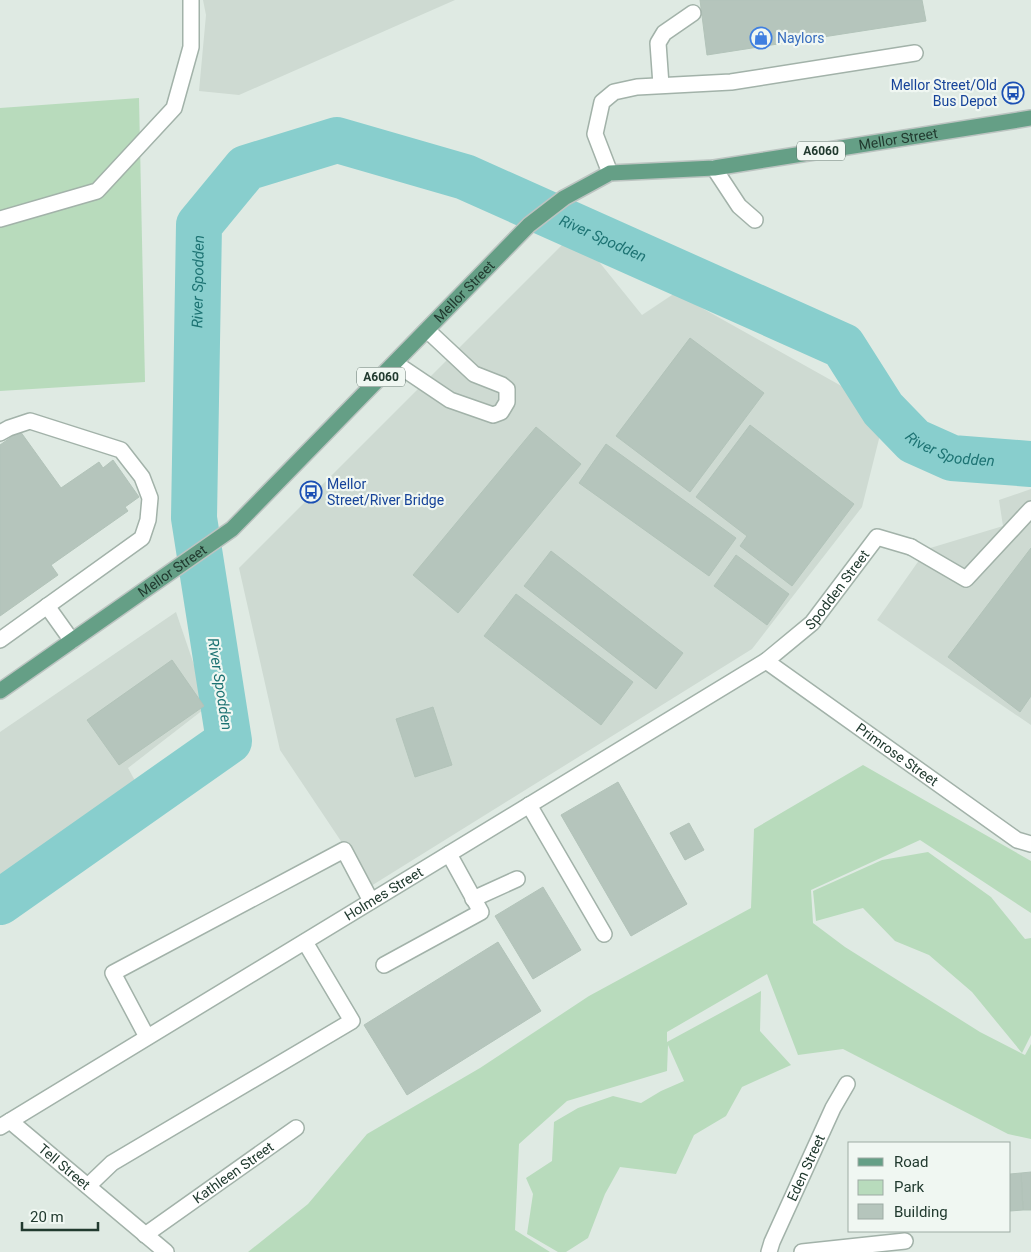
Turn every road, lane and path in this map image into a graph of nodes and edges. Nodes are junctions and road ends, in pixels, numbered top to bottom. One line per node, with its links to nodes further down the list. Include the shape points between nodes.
1 (191, 0): 8 (street, via 191,47 174,108 97,191)
2 (693, 13): 4 (street, via 664,33 658,43)
3 (915, 53): 4 (street, via 731,82)
4 (661, 85): 7 (street, via 614,92 602,102 595,134)
5 (1031, 118): 6 (main road, Mellor Street / A6060)
6 (714, 168): 7 (main road, Mellor Street / A6060); 9 (street, via 739,206)
7 (610, 173): 10 (main road, Mellor Street / A6060, via 564,198 529,225)
8 (0, 219)
9 (755, 220)
10 (427, 330): 11 (main road, Mellor Street / A6060); 11 (street, via 474,374 507,389 507,402 501,412 493,415 450,400)
11 (395, 363): 16 (main road, Mellor Street / A6060, via 232,529)
12 (0, 433): 14 (street, via 30,421 121,450 142,477 150,498 142,538)
13 (1031, 509): 17 (street, Spodden Street, via 966,579 911,547 877,537 812,624)
14 (47, 606): 15 (street); 16 (street)
15 (0, 640)
16 (72, 641): 18 (main road, Mellor Street / A6060)
17 (766, 661): 19 (street, Holmes Street); 20 (street, Primrose Street, via 1017,840)
18 (0, 691)
19 (529, 805): 21 (street, Holmes Street); 25 (street)
20 (1031, 844)
21 (449, 854): 23 (street); 24 (street, Holmes Street)
22 (517, 879): 23 (street)
23 (473, 900): 27 (street, via 481,912)
24 (371, 901): 26 (street, Holmes Street); 28 (street, via 344,850 113,973)
25 (604, 934)
26 (305, 942): 28 (street, Holmes Street); 32 (street, via 352,1021 112,1163)
27 (384, 965)
28 (147, 1037): 30 (street, Holmes Street)
29 (847, 1084): 36 (street, Eden Street)
30 (5, 1124): 32 (street, Tell Street)
31 (296, 1128): 33 (street, Kathleen Street)
32 (88, 1186): 33 (street, Tell Street)
33 (145, 1235): 35 (street, Tell Street)
34 (905, 1241): 37 (street)
35 (166, 1252)
36 (769, 1252)
37 (802, 1252)

